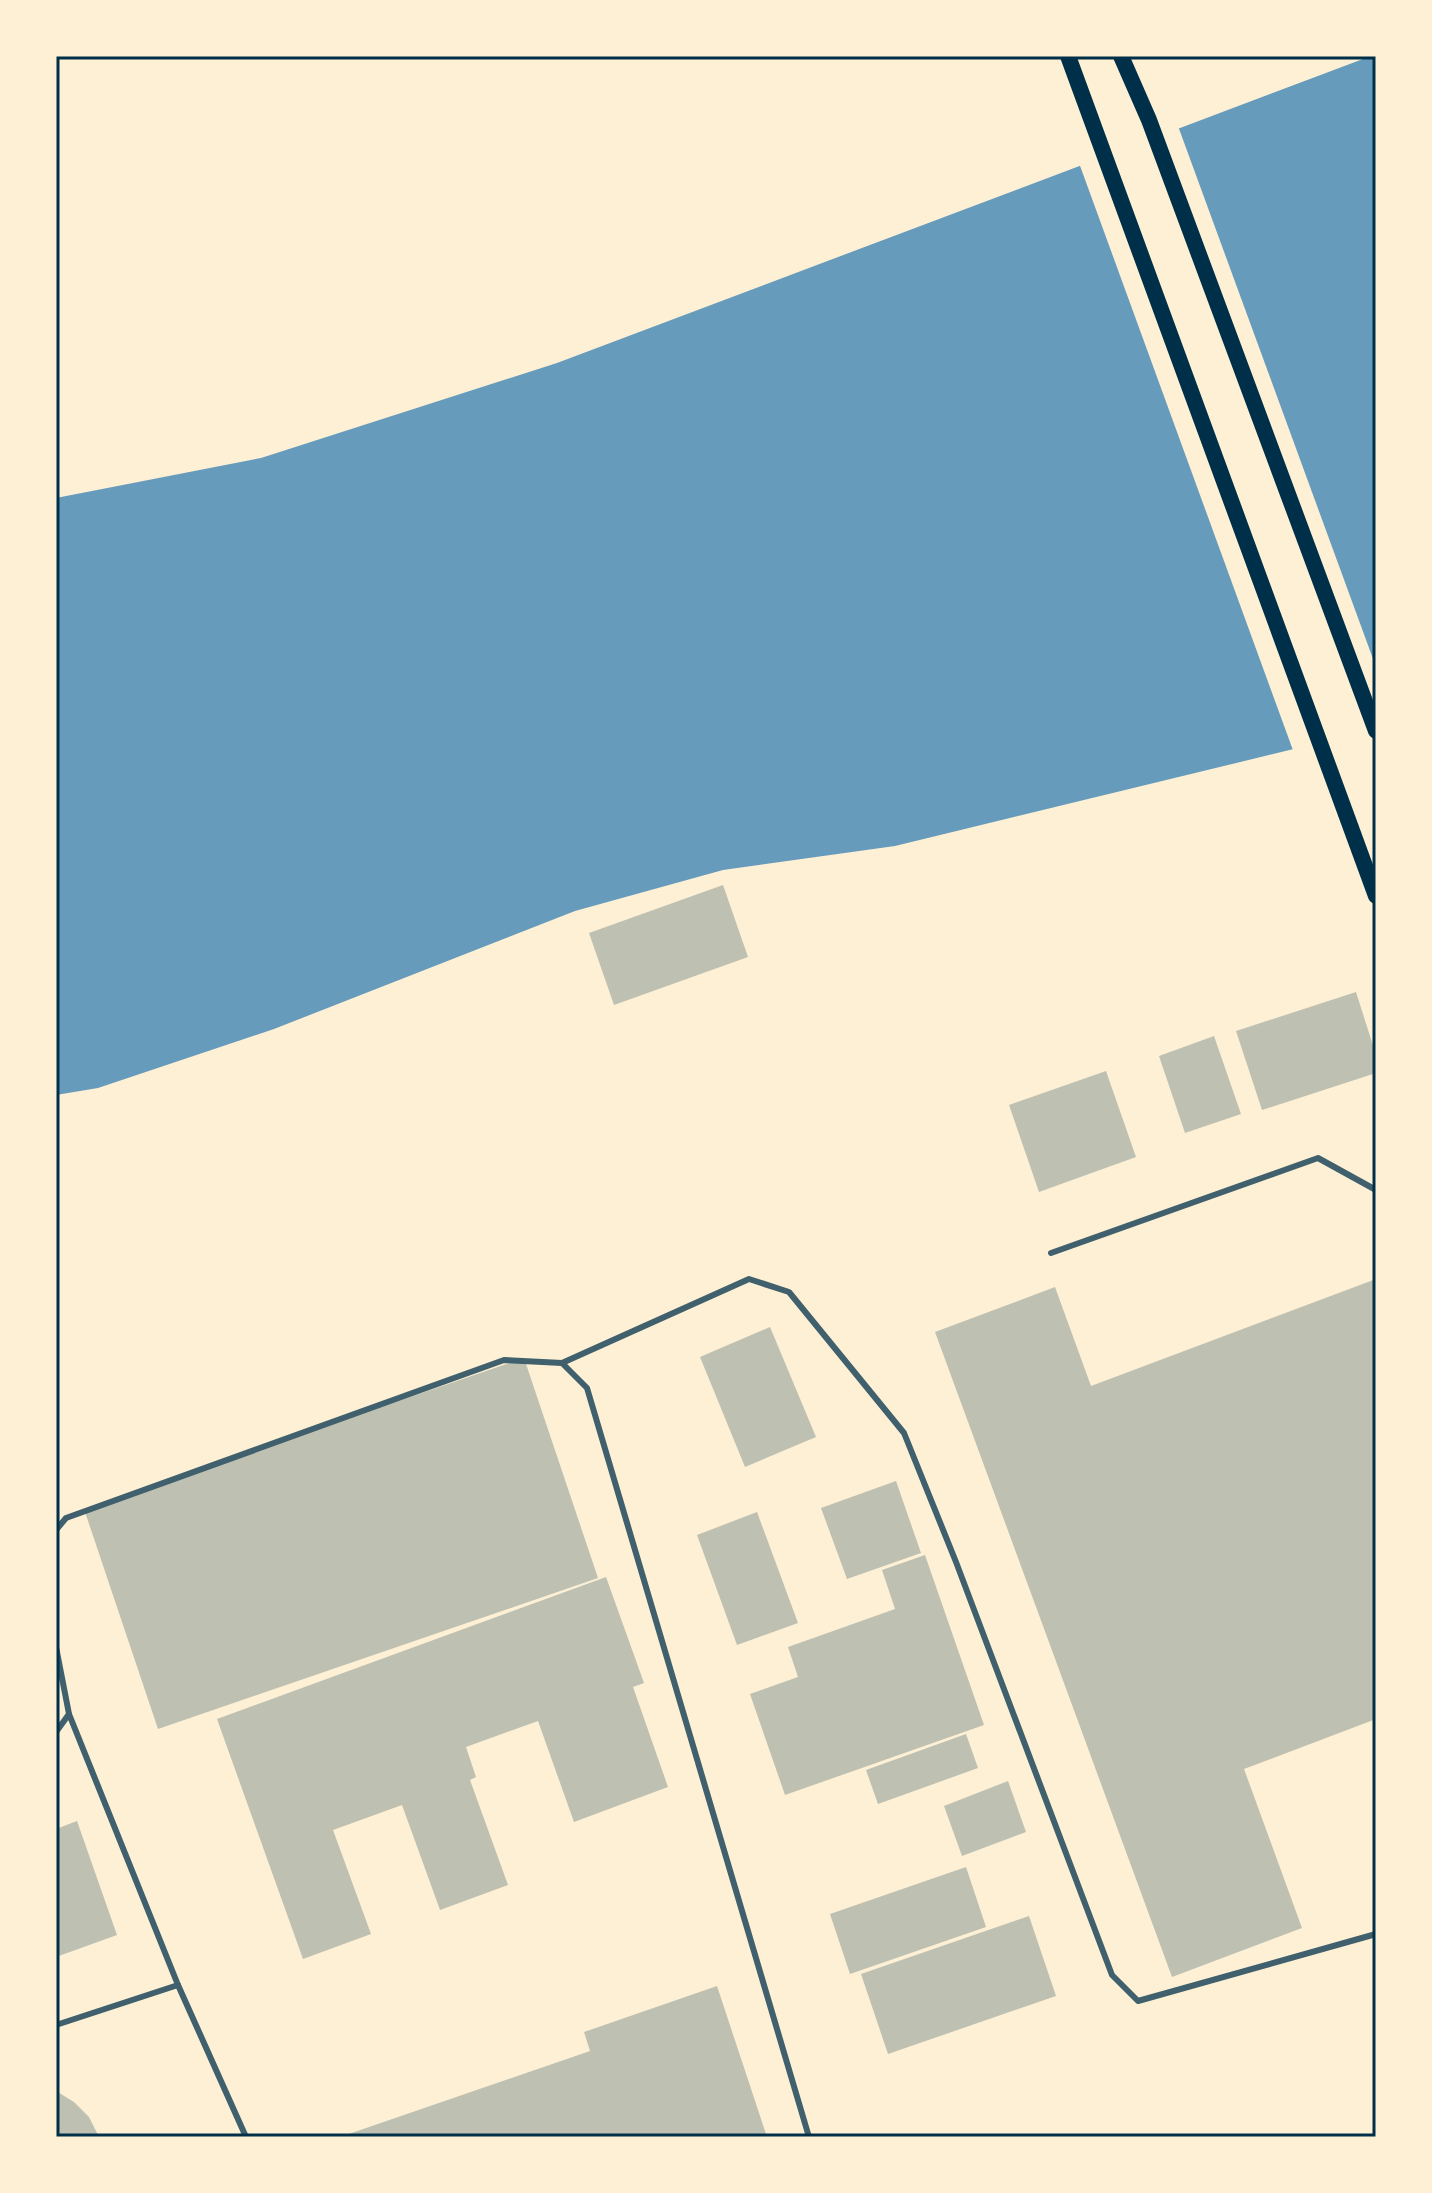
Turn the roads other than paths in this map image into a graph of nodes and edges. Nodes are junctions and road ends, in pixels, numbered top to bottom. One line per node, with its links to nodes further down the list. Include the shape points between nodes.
1 (1068, 56): 4 (main road)
2 (1121, 56): 3 (main road)
3 (1376, 731)
4 (1376, 896)
5 (1376, 1190): 6 (lane, via 1318,1158)
6 (1051, 1253)
7 (562, 1363): 8 (lane, via 504,1360 66,1518); 12 (lane, via 749,1279 789,1292 904,1433 1112,1975 1138,2001); 16 (lane, via 587,1388)
8 (56, 1530)
9 (56, 1647): 10 (lane)
10 (69, 1714): 11 (lane); 13 (lane)
11 (56, 1732)
12 (1376, 1934)
13 (178, 1985): 14 (lane); 15 (lane)
14 (56, 2025)
15 (246, 2137)
16 (809, 2137)

